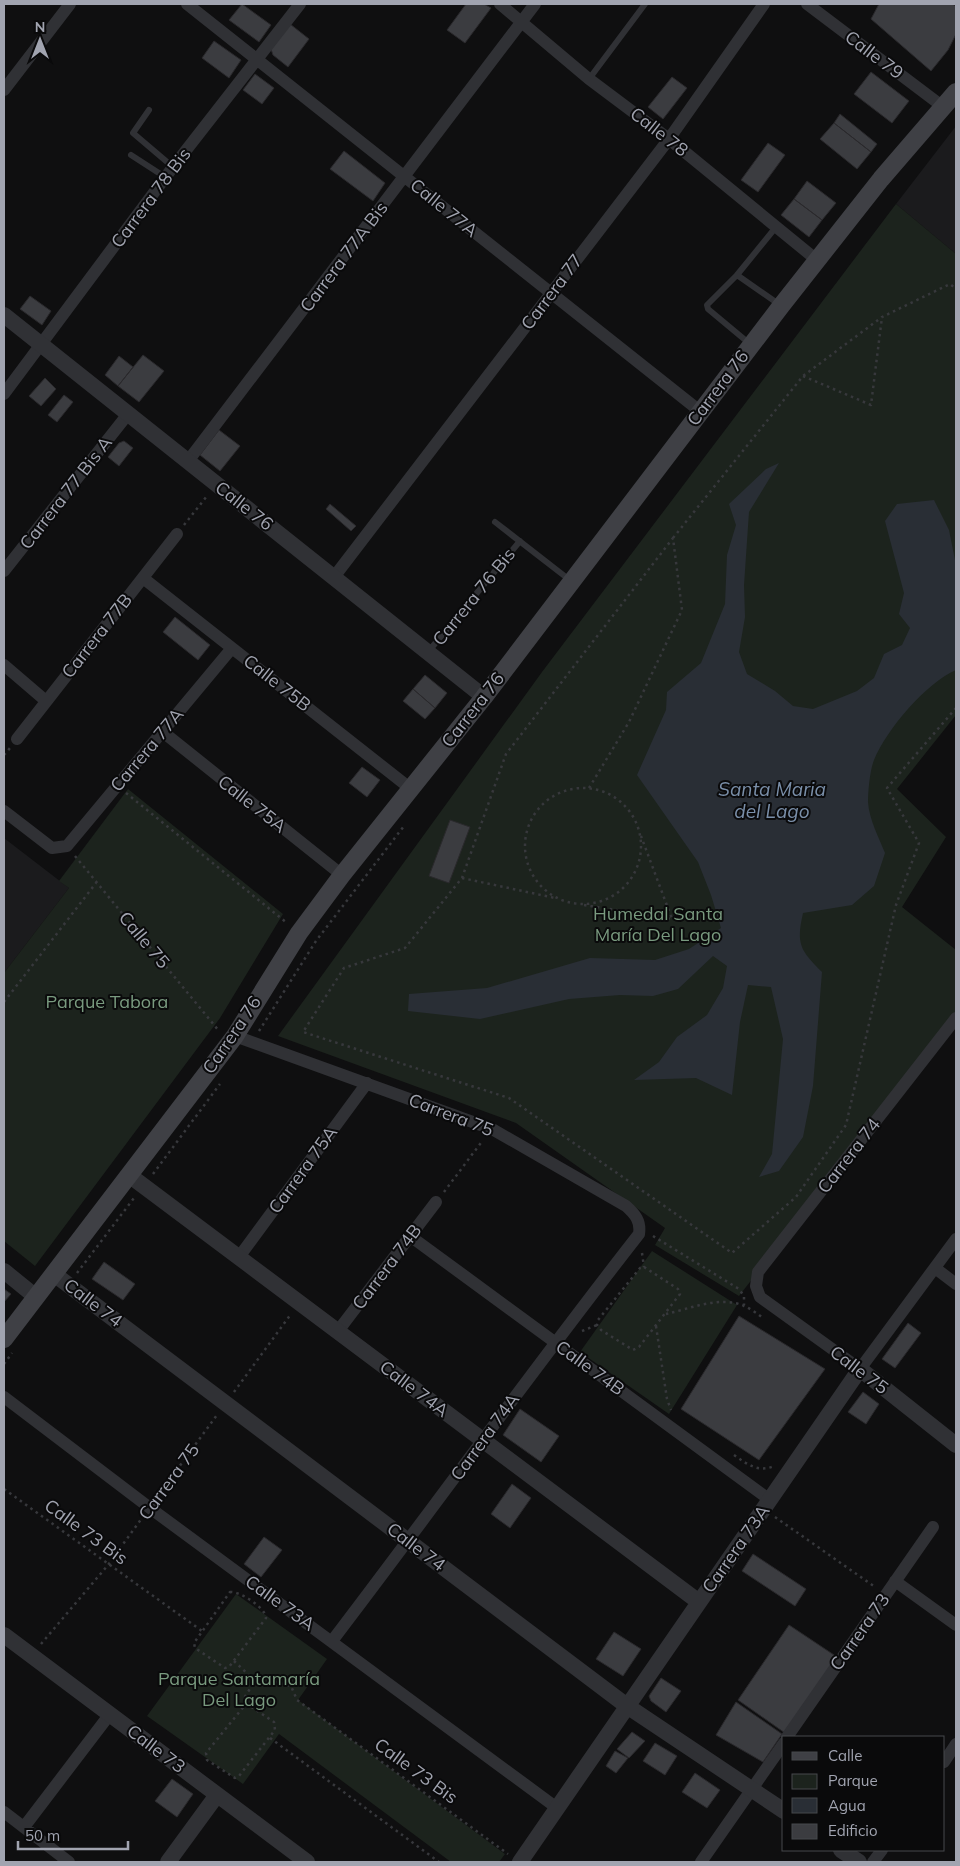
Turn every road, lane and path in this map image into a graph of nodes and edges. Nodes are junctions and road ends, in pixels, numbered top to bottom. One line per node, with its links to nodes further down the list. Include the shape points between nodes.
1 (70, 4): 12 (street)
2 (187, 4): 10 (street, Calle 77A)
3 (300, 4): 10 (street, Carrera 78 Bis)
4 (500, 4): 9 (street, Calle 78)
5 (535, 4): 9 (street, Carrera 77A Bis)
6 (646, 4): 11 (lane)
7 (764, 4): 16 (street, Carrera 77)
8 (807, 4): 14 (street, Calle 79)
9 (522, 22): 11 (street, Calle 78); 19 (street, Carrera 77A Bis)
10 (257, 61): 18 (street, Carrera 78 Bis); 19 (street, Calle 77A)
11 (589, 79): 16 (street, Calle 78)
12 (4, 90)
13 (956, 92): 14 (main road, Carrera 76)
14 (942, 106): 21 (main road, Carrera 76)
15 (149, 110): 18 (lane, via 133,133)
16 (669, 138): 20 (street, Calle 78); 24 (street, Carrera 77)
17 (131, 155): 18 (lane)
18 (169, 172): 29 (street, Carrera 78 Bis)
19 (406, 177): 24 (street, Calle 77A); 34 (street, Carrera 77A Bis)
20 (776, 227): 21 (street, Calle 78); 22 (lane)
21 (818, 261): 25 (main road, Carrera 76)
22 (737, 275): 25 (lane); 28 (lane, via 706,308)
23 (956, 289): 27 (path, via 950,284)
24 (551, 293): 32 (street, Calle 77A); 41 (street, Carrera 77)
25 (781, 306): 28 (main road, Carrera 76)
26 (4, 315): 29 (street, Calle 76)
27 (882, 317): 30 (path); 30 (path, via 871,405)
28 (751, 345): 32 (main road, Carrera 76)
29 (42, 346): 31 (street, Carrera 78 Bis); 33 (street, Calle 76)
30 (803, 376): 38 (path)
31 (4, 394)
32 (700, 412): 43 (main road, Carrera 76)
33 (128, 414): 34 (street, Calle 76); 40 (street, Carrera 77 Bis A)
34 (188, 461): 35 (street, Calle 76)
35 (217, 484): 37 (path); 41 (street, Calle 76)
36 (495, 522): 39 (lane)
37 (177, 534): 42 (street, Carrera 77B)
38 (673, 538): 53 (path, via 682,610 629,722); 59 (path, via 506,754)
39 (520, 541): 43 (lane); 45 (lane, Carrera 76 Bis)
40 (4, 571)
41 (334, 577): 45 (street, Calle 76)
42 (143, 578): 44 (street, Calle 75B); 48 (street, Carrera 77B)
43 (571, 582): 47 (main road, Carrera 76)
44 (232, 648): 50 (street, Carrera 77A); 54 (street, Calle 75B)
45 (428, 652): 47 (street, Calle 76)
46 (4, 665): 48 (street)
47 (484, 697): 54 (main road, Carrera 76)
48 (46, 701): 51 (street, Carrera 77B)
49 (956, 708): 59 (path, via 887,788 919,843 896,906 846,1125 796,1197 732,1253 509,1098 303,1032 344,968 405,948)
50 (163, 732): 52 (street, Carrera 77A); 58 (street, Calle 75A)
51 (17, 739)
52 (118, 786): 57 (street, Carrera 77A); 63 (path)
53 (589, 788): 56 (path, via 606,792 622,802 634,816); 61 (path, via 568,789 550,798 535,812 526,830 524,850 529,870 541,887)
54 (411, 789): 58 (main road, Carrera 76)
55 (4, 810): 57 (street, via 52,848)
56 (640, 833): 62 (path, via 642,852 637,869 627,884 604,900); 62 (path, via 672,919)
57 (63, 848): 60 (path, Calle 75)
58 (342, 875): 66 (main road, Carrera 76)
59 (462, 878): 61 (path)
60 (96, 882): 64 (path); 66 (path, Calle 75)
61 (558, 899): 62 (path)
62 (577, 904)
63 (290, 926)
64 (4, 1002)
65 (956, 1018): 80 (street, Carrera 74, via 758,1272 756,1286)
66 (228, 1035): 67 (street, Carrera 75); 69 (main road, Carrera 76)
67 (367, 1083): 68 (street, Carrera 75); 74 (street, Carrera 75A)
68 (492, 1129): 70 (path); 71 (street, Carrera 75, via 626,1206 636,1215)
69 (130, 1176): 74 (street, Calle 74A); 77 (main road, Carrera 76)
70 (436, 1202): 72 (street, Carrera 74B)
71 (639, 1231): 82 (path, via 739,1289 744,1296); 88 (street, Carrera 74A)
72 (410, 1236): 86 (street, Carrera 74B); 88 (street, Calle 74B)
73 (956, 1239): 75 (street, Carrera 73A)
74 (239, 1257): 81 (street, Calle 74A)
75 (935, 1268): 78 (street); 89 (street, Carrera 73A)
76 (4, 1272): 79 (street, Calle 74)
77 (54, 1274): 79 (main road, Carrera 76); 91 (street, Calle 74)
78 (956, 1284)
79 (36, 1297): 87 (main road, Carrera 76)
80 (760, 1297): 89 (street, Calle 75)
81 (299, 1302): 86 (street, Calle 74A); 91 (path, Carrera 75)
82 (744, 1306): 83 (path, via 719,1302); 84 (path)
83 (666, 1314): 85 (path); 85 (path, via 678,1299 678,1289 644,1266 597,1325 633,1350)
84 (768, 1320)
85 (656, 1326): 92 (path, via 667,1399)
86 (338, 1331): 93 (street, Calle 74A)
87 (4, 1339)
88 (555, 1342): 93 (street, Carrera 74A); 98 (street, Calle 74B)
89 (860, 1369): 94 (street, Calle 75); 98 (street, Carrera 73A)
90 (4, 1396): 99 (street, Calle 73A)
91 (226, 1403): 99 (path, Carrera 75); 101 (street, Calle 74)
92 (676, 1415)
93 (483, 1440): 101 (street, Carrera 74A); 105 (street, Calle 74A)
94 (956, 1445)
95 (729, 1452): 96 (path, via 753,1468 767,1469)
96 (777, 1464)
97 (4, 1489): 102 (path, Calle 73 Bis)
98 (766, 1505): 104 (path); 105 (street, Carrera 73A)
99 (150, 1508): 102 (path, Carrera 75); 109 (street, Calle 73A)
100 (933, 1527): 103 (street, Carrera 73)
101 (408, 1541): 109 (street, Carrera 74A); 114 (street, Calle 74)
102 (108, 1564): 107 (path, Calle 73 Bis); 110 (path, Carrera 75)
103 (895, 1581): 104 (street, Carrera 73); 106 (street)
104 (886, 1594): 116 (street, Carrera 73)
105 (699, 1602): 114 (street, Carrera 73A)
106 (956, 1625)
107 (202, 1631): 111 (path, via 194,1643 196,1648 225,1668); 111 (path, via 230,1592 239,1594 264,1611 266,1618)
108 (4, 1635): 110 (street, Calle 73)
109 (332, 1641): 123 (street, Calle 73A)
110 (32, 1656): 115 (street, Calle 73)
111 (234, 1661): 112 (path)
112 (255, 1681): 113 (path, via 244,1698); 129 (path, Calle 73 Bis, via 291,1686 297,1700)
113 (245, 1705): 117 (path, via 274,1722 275,1730); 117 (path, via 206,1754 207,1760 235,1778)
114 (628, 1706): 121 (street, Calle 74); 123 (street, Carrera 73A)
115 (110, 1714): 122 (street, Calle 73); 126 (street)
116 (788, 1736)
117 (270, 1738): 133 (path)
118 (956, 1744): 120 (street)
119 (782, 1745): 121 (street)
120 (945, 1760)
121 (751, 1790): 124 (street, Calle 74); 134 (street)
122 (217, 1795): 131 (street); 132 (street, Calle 73)
123 (557, 1808): 129 (street, Carrera 73A)
124 (782, 1811)
125 (4, 1812): 126 (street)
126 (24, 1827): 130 (street)
127 (842, 1851): 135 (street)
128 (881, 1851): 136 (street)
129 (516, 1859)
130 (69, 1862)
131 (168, 1862)
132 (307, 1862)
133 (439, 1862)
134 (701, 1862)
135 (859, 1862)
136 (873, 1862)

